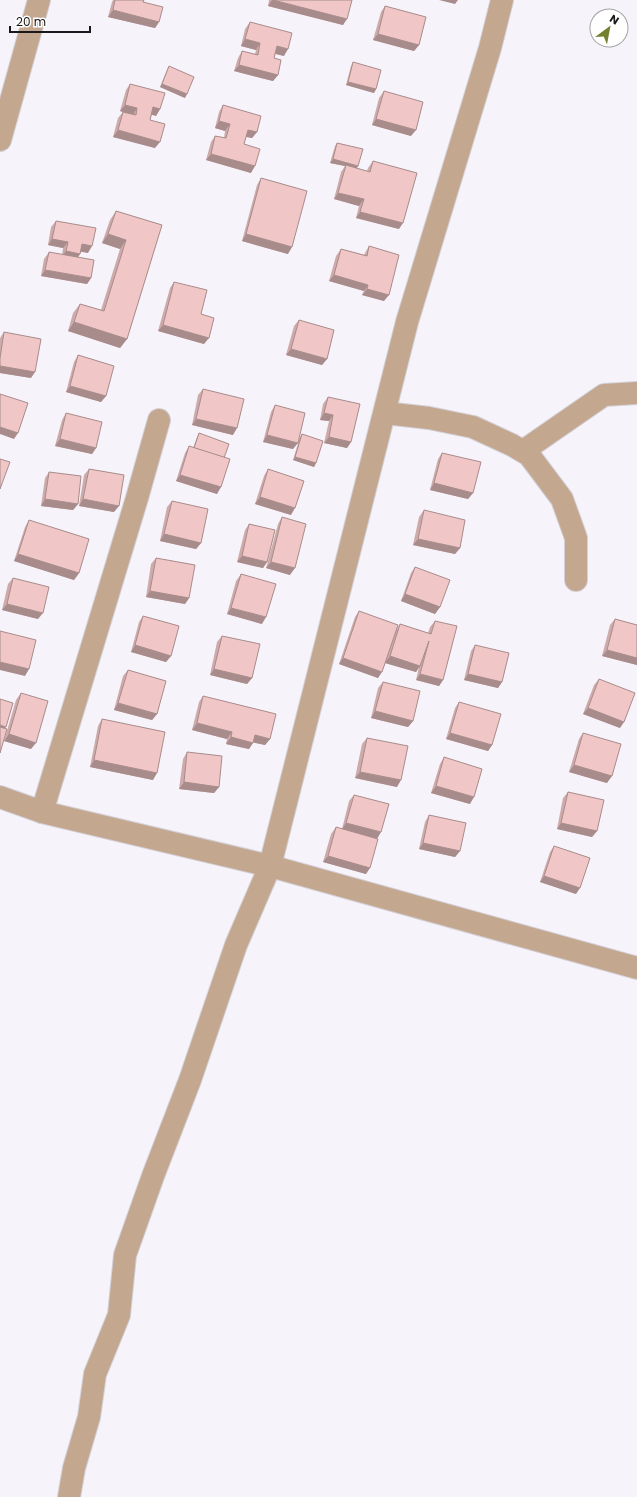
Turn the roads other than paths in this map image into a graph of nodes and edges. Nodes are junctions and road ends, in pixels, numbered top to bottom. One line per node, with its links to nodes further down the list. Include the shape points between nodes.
1 (39, 0): 3 (street)
2 (502, 0): 5 (street, via 490,48 407,322)
3 (0, 140)
4 (637, 393): 7 (street, via 604,396)
5 (384, 413): 7 (street, via 429,418 473,427); 11 (street)
6 (159, 420): 10 (street)
7 (523, 451): 8 (street, via 529,455 562,499 576,538)
8 (576, 580)
9 (0, 797): 10 (street)
10 (42, 812): 11 (street)
11 (270, 866): 12 (street); 13 (street, via 236,945 190,1080 152,1176 125,1255 119,1315 95,1374 89,1417 74,1468)
12 (637, 968)
13 (69, 1497)

